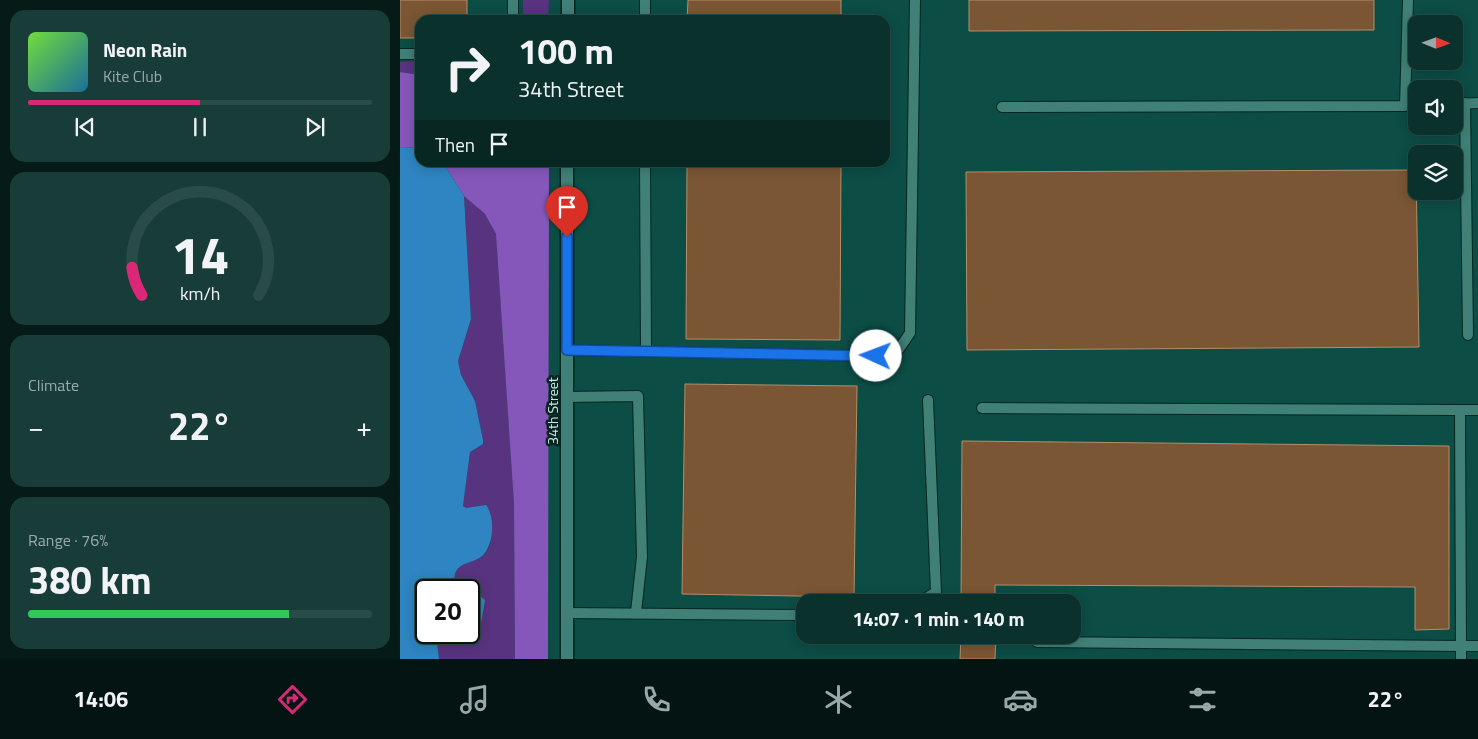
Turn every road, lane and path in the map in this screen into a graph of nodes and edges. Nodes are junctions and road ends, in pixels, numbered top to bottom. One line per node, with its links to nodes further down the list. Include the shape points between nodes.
1 (513, 0): 6 (lane)
2 (568, 0): 7 (street)
3 (645, 0): 8 (lane)
4 (915, 0): 20 (lane, via 910,333 898,348 876,356)
5 (1408, 0): 14 (lane)
6 (513, 15)
7 (568, 15)
8 (645, 15)
9 (400, 54): 10 (lane)
10 (415, 54)
11 (1463, 103): 12 (lane)
12 (1466, 103): 13 (lane); 18 (lane)
13 (1478, 103)
14 (1405, 106): 15 (lane)
15 (1002, 107)
16 (567, 167): 19 (street, 34th Street)
17 (645, 167): 20 (lane)
18 (1468, 335)
19 (567, 350): 20 (lane); 21 (street, 34th Street)
20 (646, 350)
21 (567, 397): 27 (lane, via 638,396 642,557); 28 (street, 34th Street)
22 (928, 400): 26 (lane, via 936,592)
23 (982, 408): 24 (lane)
24 (1460, 410): 25 (lane); 31 (lane)
25 (1478, 410)
26 (933, 594)
27 (636, 612): 28 (lane); 29 (lane)
28 (567, 613): 33 (street, 34th Street)
29 (796, 615)
30 (1081, 642): 31 (lane)
31 (1461, 646): 32 (lane); 34 (lane)
32 (1478, 646)
33 (567, 659)
34 (1461, 659)

